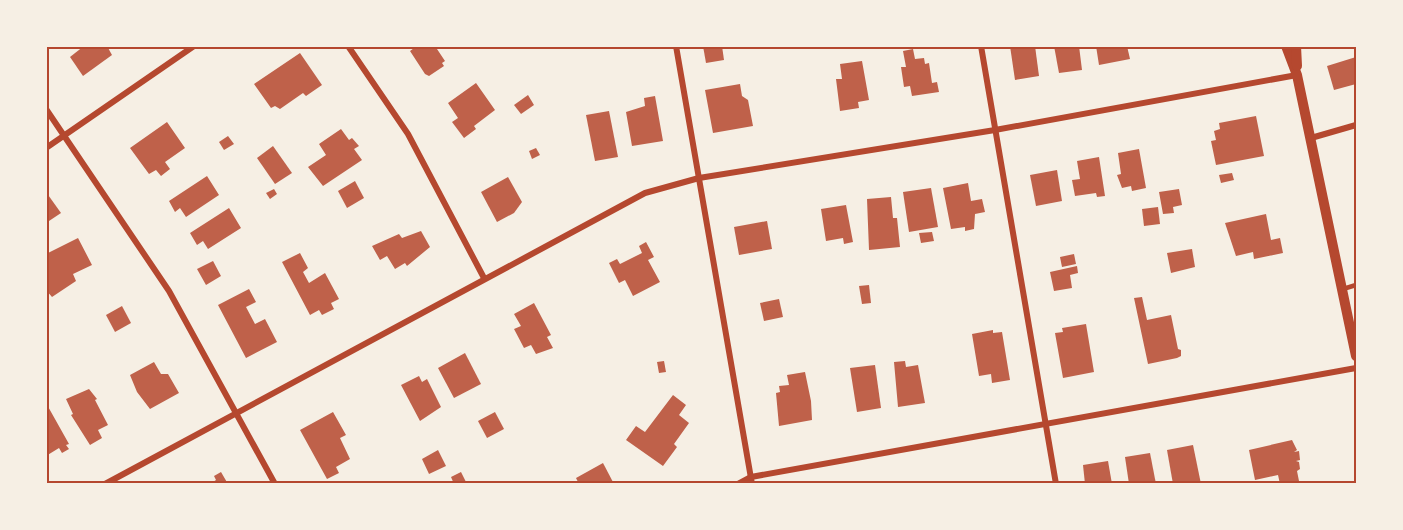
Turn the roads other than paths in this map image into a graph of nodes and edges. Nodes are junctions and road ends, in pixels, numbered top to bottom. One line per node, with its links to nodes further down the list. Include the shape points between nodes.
1 (194, 46): 11 (street)
2 (348, 46): 15 (street, via 408,134)
3 (676, 46): 14 (street)
4 (981, 46): 10 (street)
5 (1286, 46): 7 (street)
6 (1296, 46): 7 (street)
7 (1297, 75): 10 (street); 12 (street)
8 (46, 109): 11 (street)
9 (1356, 125): 12 (street)
10 (995, 130): 14 (street); 21 (street)
11 (65, 135): 13 (street); 20 (street, via 169,291)
12 (1311, 138): 17 (street)
13 (46, 148)
14 (699, 178): 15 (street, via 645,193); 22 (street)
15 (484, 278): 20 (street)
16 (1356, 285): 17 (lane)
17 (1343, 289): 18 (street)
18 (1356, 356)
19 (1356, 368): 21 (street)
20 (236, 412): 23 (street); 24 (street)
21 (1045, 424): 22 (street); 26 (street)
22 (751, 480): 25 (street)
23 (105, 483)
24 (274, 483)
25 (738, 483)
26 (1056, 483)

